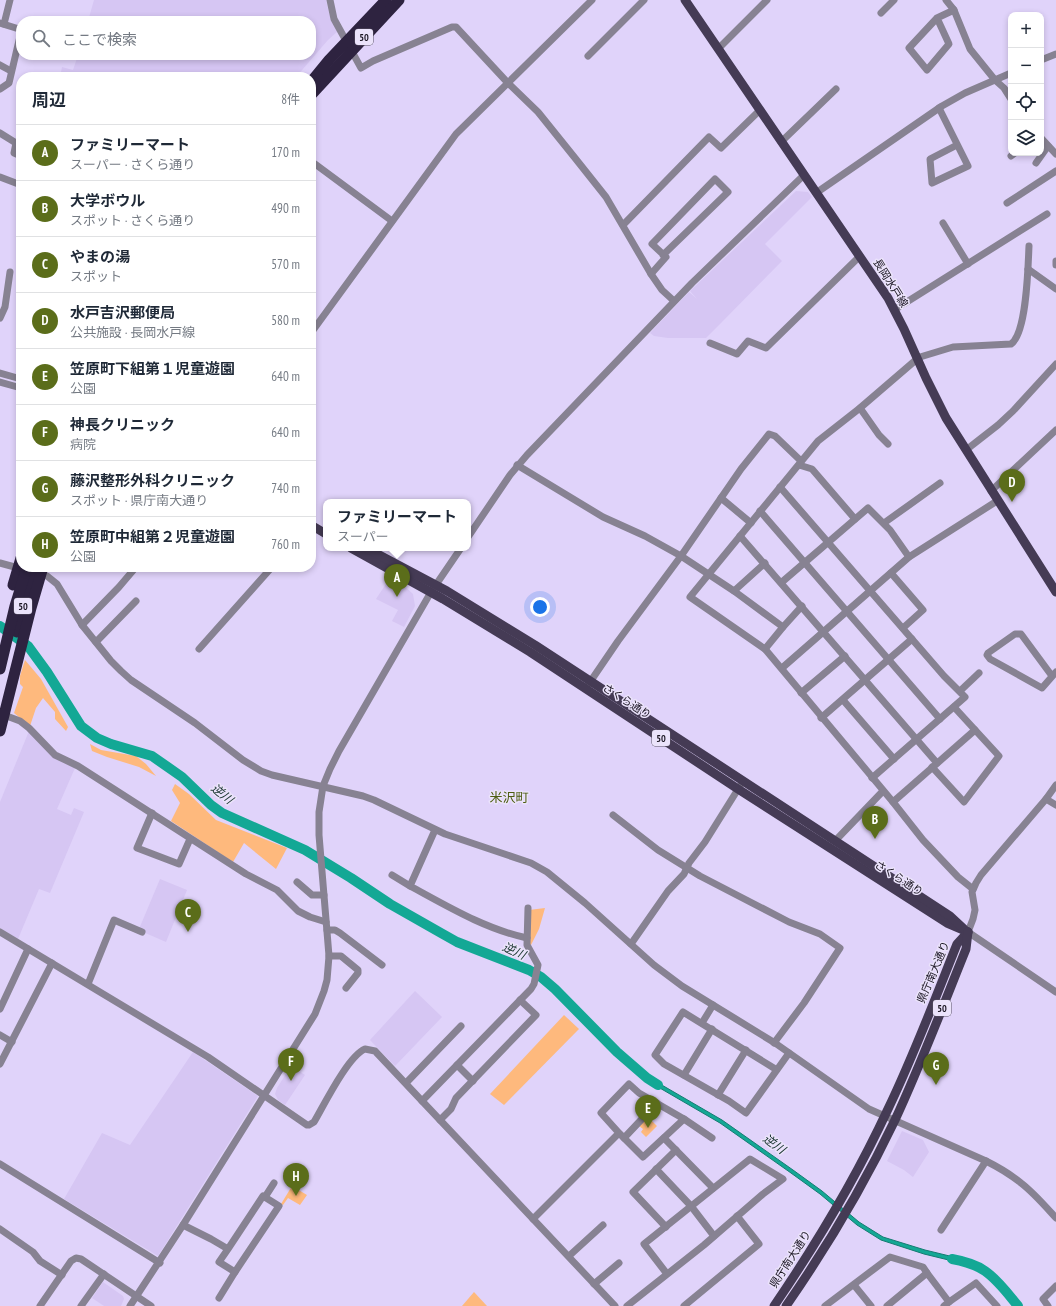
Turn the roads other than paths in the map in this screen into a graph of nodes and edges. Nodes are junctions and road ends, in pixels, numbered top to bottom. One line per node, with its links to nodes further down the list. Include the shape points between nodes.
1 (10, 0): 14 (street)
2 (330, 0): 16 (street, via 334,19)
3 (386, 0): 16 (highway, 50)
4 (400, 0): 16 (highway, 50)
5 (592, 0): 27 (street)
6 (644, 0): 20 (street)
7 (685, 0): 17 (main road, 長岡水戸線)
8 (894, 0): 12 (street)
9 (946, 0): 11 (street)
10 (762, 2): 17 (street)
11 (954, 10): 13 (street); 26 (street, via 970,49)
12 (881, 13)
13 (937, 18): 13 (street, via 909,48 927,70 949,44)
14 (2, 24): 15 (street)
15 (16, 28)
16 (349, 46): 25 (highway, 50); 27 (street, via 361,68 456,27)
17 (718, 49): 33 (main road, 長岡水戸線)
18 (16, 52): 23 (street)
19 (1056, 54): 21 (street)
20 (588, 56)
21 (1044, 59)
22 (0, 66): 23 (street)
23 (11, 71): 29 (street, via 9,83)
24 (1008, 74): 26 (street)
25 (320, 75): 28 (highway)
26 (995, 80): 31 (street); 32 (street)
27 (508, 83): 52 (street, via 456,134); 54 (street, via 538,112 606,197)
28 (316, 87)
29 (0, 89)
30 (836, 89): 36 (street)
31 (1008, 94)
32 (939, 108): 39 (street); 49 (street)
33 (760, 110): 36 (main road, 長岡水戸線); 54 (street, via 721,148 709,137)
34 (0, 133): 37 (street)
35 (1044, 141): 40 (street)
36 (781, 142): 46 (main road, 長岡水戸線)
37 (16, 143)
38 (16, 143): 41 (street)
39 (957, 145): 39 (street, via 968,166 932,182 930,159)
40 (1048, 146): 42 (street); 43 (street)
41 (16, 154)
42 (1056, 154)
43 (1036, 163)
44 (316, 165): 52 (street)
45 (1056, 171): 50 (street)
46 (804, 175): 49 (main road, 長岡水戸線); 65 (street)
47 (0, 177): 48 (street)
48 (16, 183)
49 (816, 193): 57 (main road, 長岡水戸線)
50 (1007, 203)
51 (1047, 214): 59 (street)
52 (392, 221): 68 (street)
53 (943, 223): 59 (street)
54 (623, 225): 63 (street)
55 (1029, 246): 61 (street)
56 (663, 255): 56 (street, via 652,244 715,179 728,192); 63 (street, via 666,257)
57 (860, 256): 66 (main road, 長岡水戸線); 69 (street, via 766,348 748,341 737,354)
58 (1056, 261): 60 (street)
59 (968, 264): 66 (street)
60 (1056, 265)
61 (1028, 269): 64 (street); 70 (street, via 1022,318 1015,341 1011,344 953,347)
62 (10, 272): 67 (street, via 5,307)
63 (651, 274): 65 (street, via 662,290)
64 (1056, 290)
65 (674, 301): 81 (street)
66 (894, 310): 70 (main road, 長岡水戸線)
67 (0, 318)
68 (316, 326)
69 (710, 343)
70 (917, 359): 76 (street); 79 (main road, 長岡水戸線, via 946,418)
71 (1056, 364): 79 (street, via 1013,411)
72 (0, 373): 73 (street)
73 (16, 378)
74 (0, 382): 75 (street)
75 (16, 387)
76 (860, 408): 78 (street); 80 (street, via 818,441)
77 (1056, 430): 84 (street)
78 (888, 444)
79 (966, 450): 84 (main road, 長岡水戸線)
80 (800, 463): 83 (street); 85 (street, via 775,436 769,434); 88 (street, via 812,469)
81 (517, 466): 91 (street); 97 (street, via 603,517)
82 (940, 483): 90 (street)
83 (780, 487): 87 (street); 93 (street)
84 (991, 491): 86 (main road, 長岡水戸線)
85 (721, 498): 89 (street); 97 (street)
86 (998, 501): 98 (street); 115 (main road, 長岡水戸線)
87 (760, 511): 89 (street); 99 (street)
88 (855, 519): 90 (street, via 868,508); 93 (street)
89 (751, 523): 92 (street)
90 (884, 523): 98 (street)
91 (471, 532)
92 (740, 536): 101 (street); 110 (street)
93 (828, 542): 99 (street); 113 (street)
94 (357, 551): 112 (main road, さくら通り / 50)
95 (371, 551): 112 (main road, さくら通り / 50)
96 (459, 551): 112 (street)
97 (681, 556): 110 (street); 135 (street)
98 (909, 557): 109 (street)
99 (805, 562): 111 (street); 118 (street)
100 (0, 563): 102 (street)
101 (765, 563): 111 (street); 114 (street)
102 (16, 567)
103 (21, 572): 125 (highway, 50)
104 (33, 572): 119 (street, via 54,580)
105 (34, 572): 125 (highway, 50)
106 (41, 572): 125 (highway)
107 (132, 572): 119 (street)
108 (268, 572): 126 (street)
109 (892, 572): 113 (street); 121 (street, via 923,610)
110 (708, 574): 114 (street); 127 (street, via 690,597)
111 (782, 582): 117 (street)
112 (434, 589): 135 (main road, さくら通り / 50, via 523,648); 151 (street, via 339,751)
113 (870, 590): 118 (street); 121 (street)
114 (734, 591): 120 (street)
115 (1056, 592)
116 (136, 600): 124 (street)
117 (802, 606): 120 (street); 122 (street)
118 (847, 611): 122 (street); 129 (street)
119 (82, 625): 124 (street)
120 (783, 627): 127 (street)
121 (903, 628): 123 (street)
122 (824, 632): 128 (street); 130 (street)
123 (912, 639): 129 (street); 136 (street)
124 (96, 642): 151 (street, via 131,680 195,723 252,766 272,775)
125 (10, 644): 131 (highway, 50); 140 (highway, 50)
126 (199, 649)
127 (765, 650): 130 (street)
128 (845, 656): 134 (street); 137 (street)
129 (888, 659): 134 (street); 142 (street)
130 (782, 668): 137 (street)
131 (0, 669)
132 (979, 673): 136 (street)
133 (1054, 674): 133 (street, via 1042,688 987,655 1015,634 1020,634)
134 (865, 680): 138 (street); 145 (street)
135 (588, 685): 149 (main road, さくら通り / 50)
136 (960, 691): 139 (street, via 965,697)
137 (801, 693): 141 (street)
138 (843, 700): 141 (street); 146 (street)
139 (954, 707): 142 (street); 143 (street)
140 (2, 711): 144 (highway); 156 (street, via 29,728 55,756 78,766)
141 (821, 718): 148 (street)
142 (940, 719): 145 (street)
143 (975, 730): 147 (street); 147 (street, via 999,756 964,802)
144 (0, 731)
145 (917, 739): 146 (street); 147 (street)
146 (894, 759): 148 (street)
147 (935, 765): 154 (street)
148 (872, 778): 152 (street)
149 (741, 785): 160 (main road, さくら通り / 50); 161 (street); 171 (main road, さくら通り / 50, via 947,923)
150 (1056, 785): 153 (street)
151 (323, 786): 158 (street, via 374,800); 166 (street, via 319,812)
152 (883, 791): 154 (street); 160 (street)
153 (1046, 798): 155 (street); 165 (street, via 981,875)
154 (892, 802): 165 (street, via 936,855)
155 (1056, 805)
156 (152, 813): 159 (street); 159 (street, via 137,848 179,864)
157 (613, 815): 161 (street, via 658,850)
158 (435, 830): 164 (street); 173 (street, via 531,863 547,872)
159 (190, 839): 168 (street, via 277,890 298,911)
160 (835, 841): 171 (main road, さくら通り / 50, via 950,916)
161 (688, 868): 173 (street, via 668,891); 189 (street, via 789,922 820,934 840,948 804,1003)
162 (392, 875): 164 (street)
163 (297, 882): 166 (street, via 312,895)
164 (410, 886): 172 (street, via 481,922)
165 (973, 889): 171 (street, via 975,910)
166 (324, 895): 168 (street)
167 (528, 908): 172 (street)
168 (327, 926): 175 (street); 177 (street)
169 (0, 932): 174 (street)
170 (142, 932): 178 (street, via 114,920)
171 (968, 932): 180 (street, さくら通り); 202 (main road, 県庁南大通り / 50, via 957,944); 205 (main road, 県庁南大通り / 50, via 966,949)
172 (527, 938): 181 (street, via 527,945 538,966 534,984)
173 (631, 944): 182 (street, via 664,973)
174 (28, 949): 176 (street); 183 (street)
175 (329, 956): 179 (street, via 341,956 358,970); 199 (street, via 327,980 315,1014)
176 (52, 963): 178 (street); 188 (street)
177 (382, 965)
178 (88, 984): 199 (street, via 208,1057)
179 (346, 988)
180 (1056, 992)
181 (520, 1000): 193 (street); 196 (street, via 536,1015)
182 (713, 1005): 184 (street); 189 (street)
183 (0, 1009)
184 (702, 1024): 186 (street); 195 (street, via 683,1012 655,1055 664,1064)
185 (460, 1026): 197 (street)
186 (712, 1029): 190 (street); 195 (street)
187 (0, 1035): 188 (street)
188 (12, 1042): 192 (street)
189 (774, 1042): 191 (street)
190 (746, 1050): 194 (street); 198 (street)
191 (789, 1053): 194 (street); 202 (street, via 858,1102)
192 (0, 1064)
193 (457, 1065): 196 (street); 200 (street)
194 (777, 1070): 198 (street, via 746,1113)
195 (684, 1075): 198 (street)
196 (473, 1081): 204 (street)
197 (406, 1083): 199 (street, via 375,1050 365,1048 351,1062 310,1125 304,1124); 200 (street)
198 (718, 1095)
199 (264, 1096): 220 (street)
200 (422, 1101): 204 (street)
201 (657, 1103): 203 (street); 206 (street); 206 (street, via 629,1084 601,1113)
202 (885, 1117): 205 (street); 248 (main road, 県庁南大通り / 50, via 842,1199)
203 (684, 1119): 207 (street); 208 (street)
204 (440, 1120): 219 (street)
205 (895, 1121): 210 (street); 249 (main road, 県庁南大通り / 50, via 841,1221)
206 (622, 1135): 207 (street, via 643,1157); 219 (street)
207 (664, 1138): 209 (street)
208 (712, 1138)
209 (676, 1150): 212 (street); 214 (street)
210 (986, 1161): 218 (street, via 1021,1183); 224 (street)
211 (0, 1164): 228 (street)
212 (656, 1170): 216 (street); 222 (street, via 633,1192)
213 (274, 1183): 215 (street)
214 (713, 1188): 216 (street); 217 (street, via 750,1159 783,1180)
215 (265, 1197): 226 (street, via 263,1196); 230 (street, via 279,1206)
216 (691, 1206): 222 (street); 225 (street)
217 (737, 1216): 225 (street); 247 (street, via 759,1244)
218 (1056, 1218)
219 (533, 1219): 227 (street)
220 (184, 1225): 226 (street); 228 (street)
221 (603, 1225): 227 (street)
222 (666, 1227): 233 (street, via 644,1244)
223 (0, 1229): 234 (street)
224 (941, 1230)
225 (714, 1236): 233 (street)
226 (228, 1249): 230 (street, via 219,1262)
227 (569, 1256): 235 (street)
228 (160, 1263): 238 (street)
229 (619, 1263): 235 (street)
230 (235, 1272): 239 (street)
231 (927, 1273): 236 (street, via 923,1267 890,1257); 240 (street); 252 (street)
232 (104, 1274): 234 (street, via 76,1258); 238 (street); 242 (street)
233 (667, 1274): 246 (street)
234 (62, 1275): 241 (street)
235 (594, 1284): 245 (street)
236 (854, 1284): 250 (street); 251 (street)
237 (1056, 1286): 254 (street, via 1043,1299)
238 (137, 1296): 243 (street); 244 (street)
239 (219, 1298)
240 (947, 1304): 253 (street, via 976,1283)
241 (40, 1306)
242 (82, 1306)
243 (130, 1306)
244 (151, 1306)
245 (615, 1306)
246 (627, 1306)
247 (684, 1306)
248 (774, 1306)
249 (786, 1306)
250 (825, 1306)
251 (871, 1306)
252 (887, 1306)
253 (996, 1306)
254 (1048, 1306)

